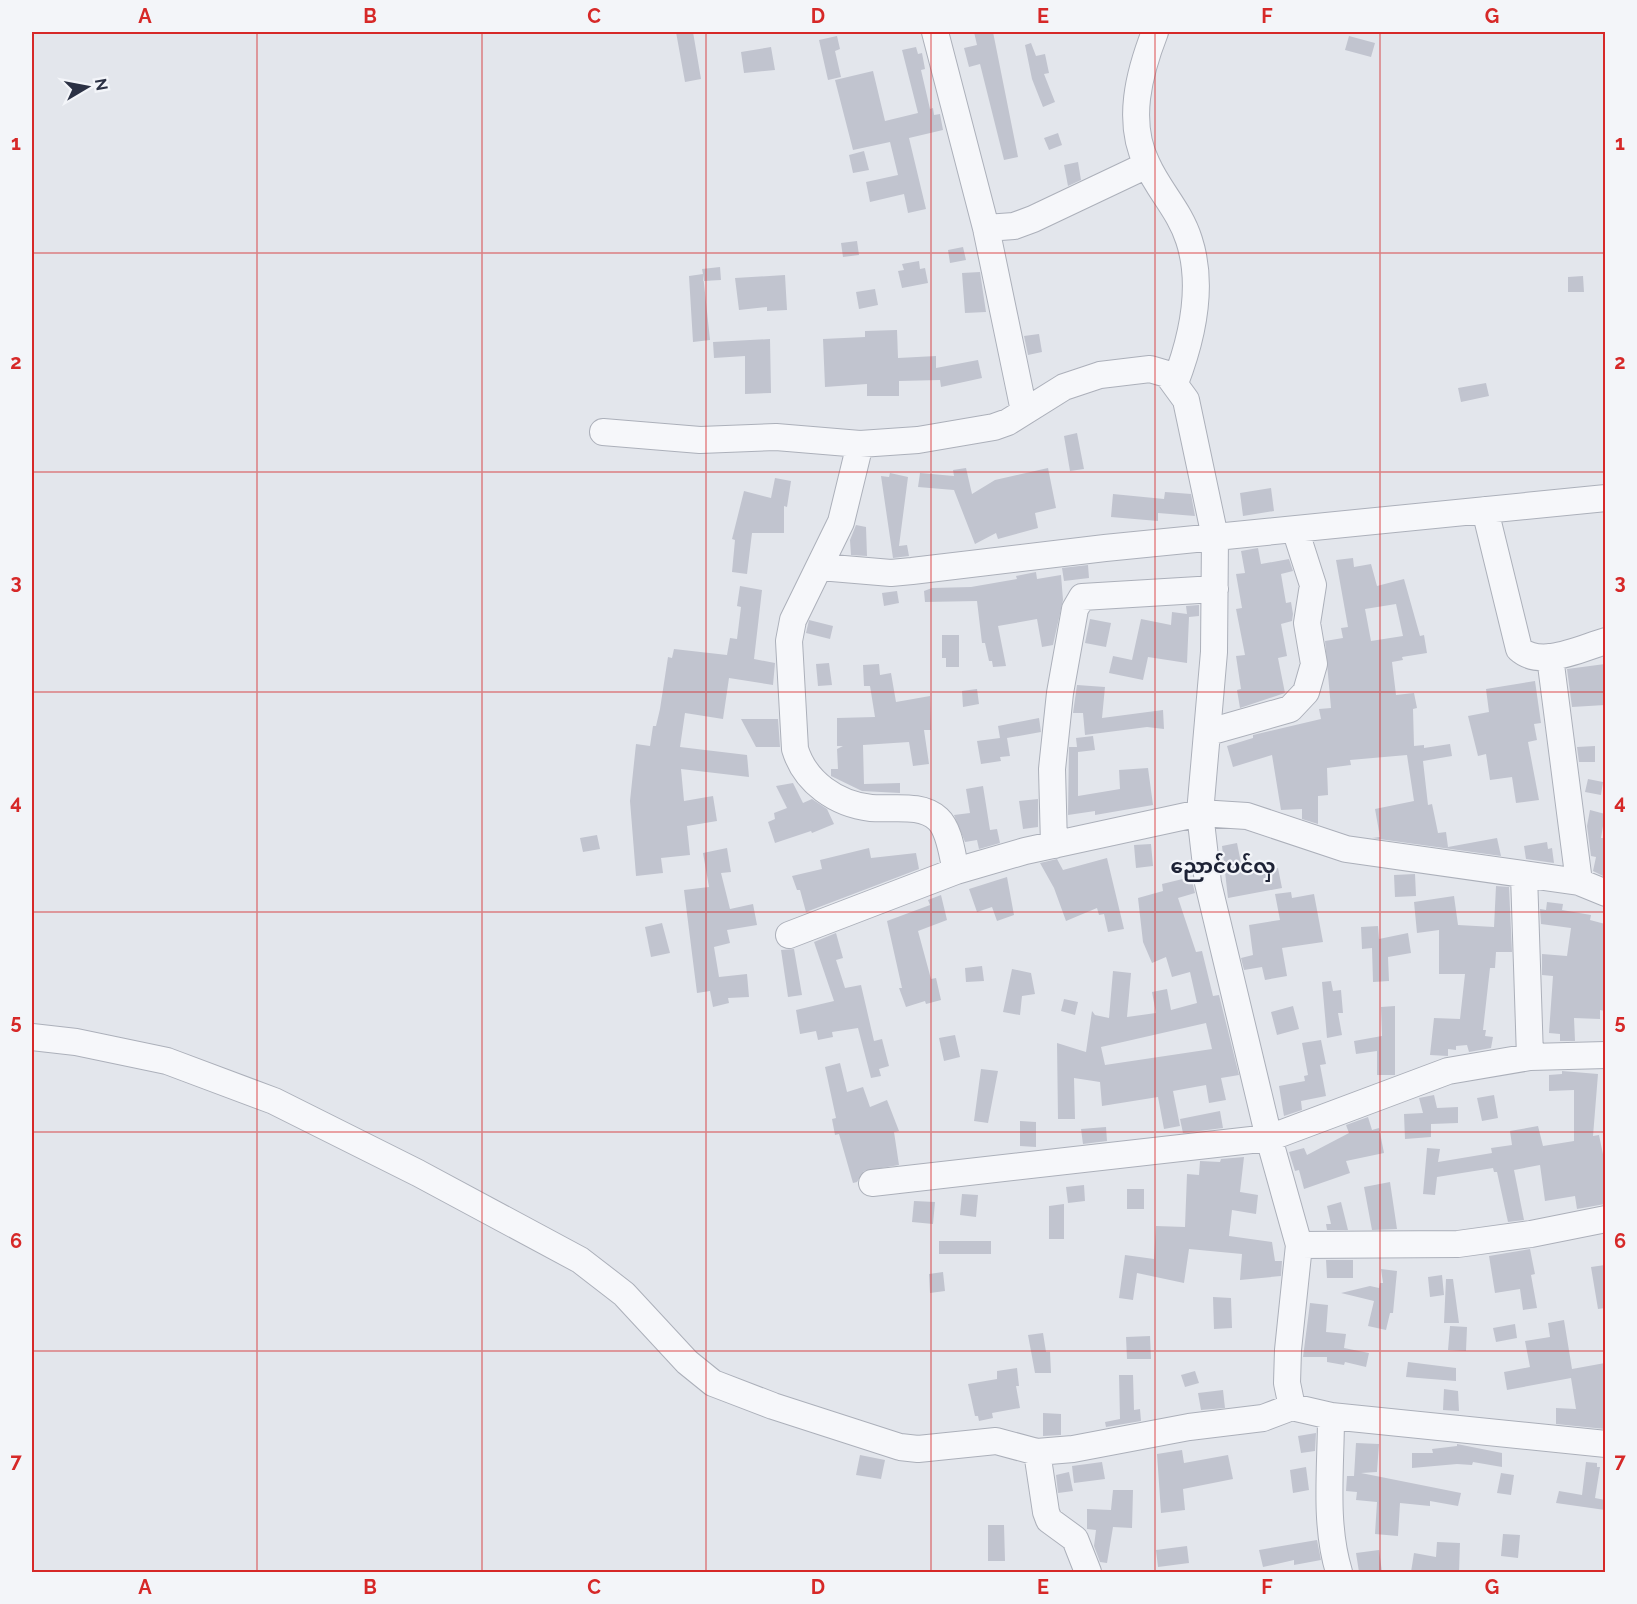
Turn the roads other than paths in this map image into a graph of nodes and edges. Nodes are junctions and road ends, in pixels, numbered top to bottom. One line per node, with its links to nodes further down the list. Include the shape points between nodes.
1 (935, 32): 4 (street)
2 (1155, 32): 3 (street, via 1134,111)
3 (1147, 165): 4 (street, via 1033,219 1014,226); 5 (street, via 1181,218 1195,265 1188,349)
4 (986, 228): 6 (street)
5 (1175, 383): 6 (street, via 1167,374 1150,369 1100,375 1064,387); 12 (street, via 1186,400)
6 (1024, 411): 8 (street, via 994,427 966,434)
7 (603, 432): 8 (street, via 700,440 776,437)
8 (860, 444): 13 (street, via 841,522)
9 (1605, 498): 10 (street)
10 (1485, 510): 11 (street); 16 (street, via 1519,649 1527,656)
11 (1295, 529): 12 (street); 17 (street, via 1313,585 1307,623 1314,664 1306,692 1290,709)
12 (1215, 537): 13 (street, via 891,573); 14 (street)
13 (820, 567): 20 (street, via 793,620 789,641 795,749 800,764 821,788 847,803 926,812 939,819)
14 (1215, 589): 17 (street); 19 (street, via 1082,597 1074,609 1052,769)
15 (1605, 641): 16 (street)
16 (1550, 657): 22 (street)
17 (1209, 732): 18 (street)
18 (1200, 813): 19 (street); 21 (street, via 1247,816 1347,849); 28 (street, via 1208,883)
19 (1054, 845): 20 (street)
20 (956, 871): 24 (street)
21 (1524, 875): 22 (street); 27 (street)
22 (1580, 882): 23 (street)
23 (1605, 893)
24 (789, 935)
25 (32, 1036): 35 (street, via 167,1061 274,1101 418,1173 579,1260 624,1294 687,1362 713,1383 900,1447 918,1449 996,1440)
26 (1605, 1055): 27 (street)
27 (1530, 1057): 28 (street, via 1448,1071)
28 (1269, 1138): 29 (street); 31 (street)
29 (872, 1183)
30 (1605, 1219): 31 (street, via 1458,1244)
31 (1299, 1245): 32 (street, via 1288,1350 1287,1383)
32 (1292, 1407): 33 (street); 35 (street, via 1263,1418)
33 (1331, 1416): 34 (street); 37 (street, via 1330,1515)
34 (1605, 1444)
35 (1037, 1452): 36 (street, via 1049,1520 1075,1539)
36 (1088, 1572)
37 (1339, 1572)

